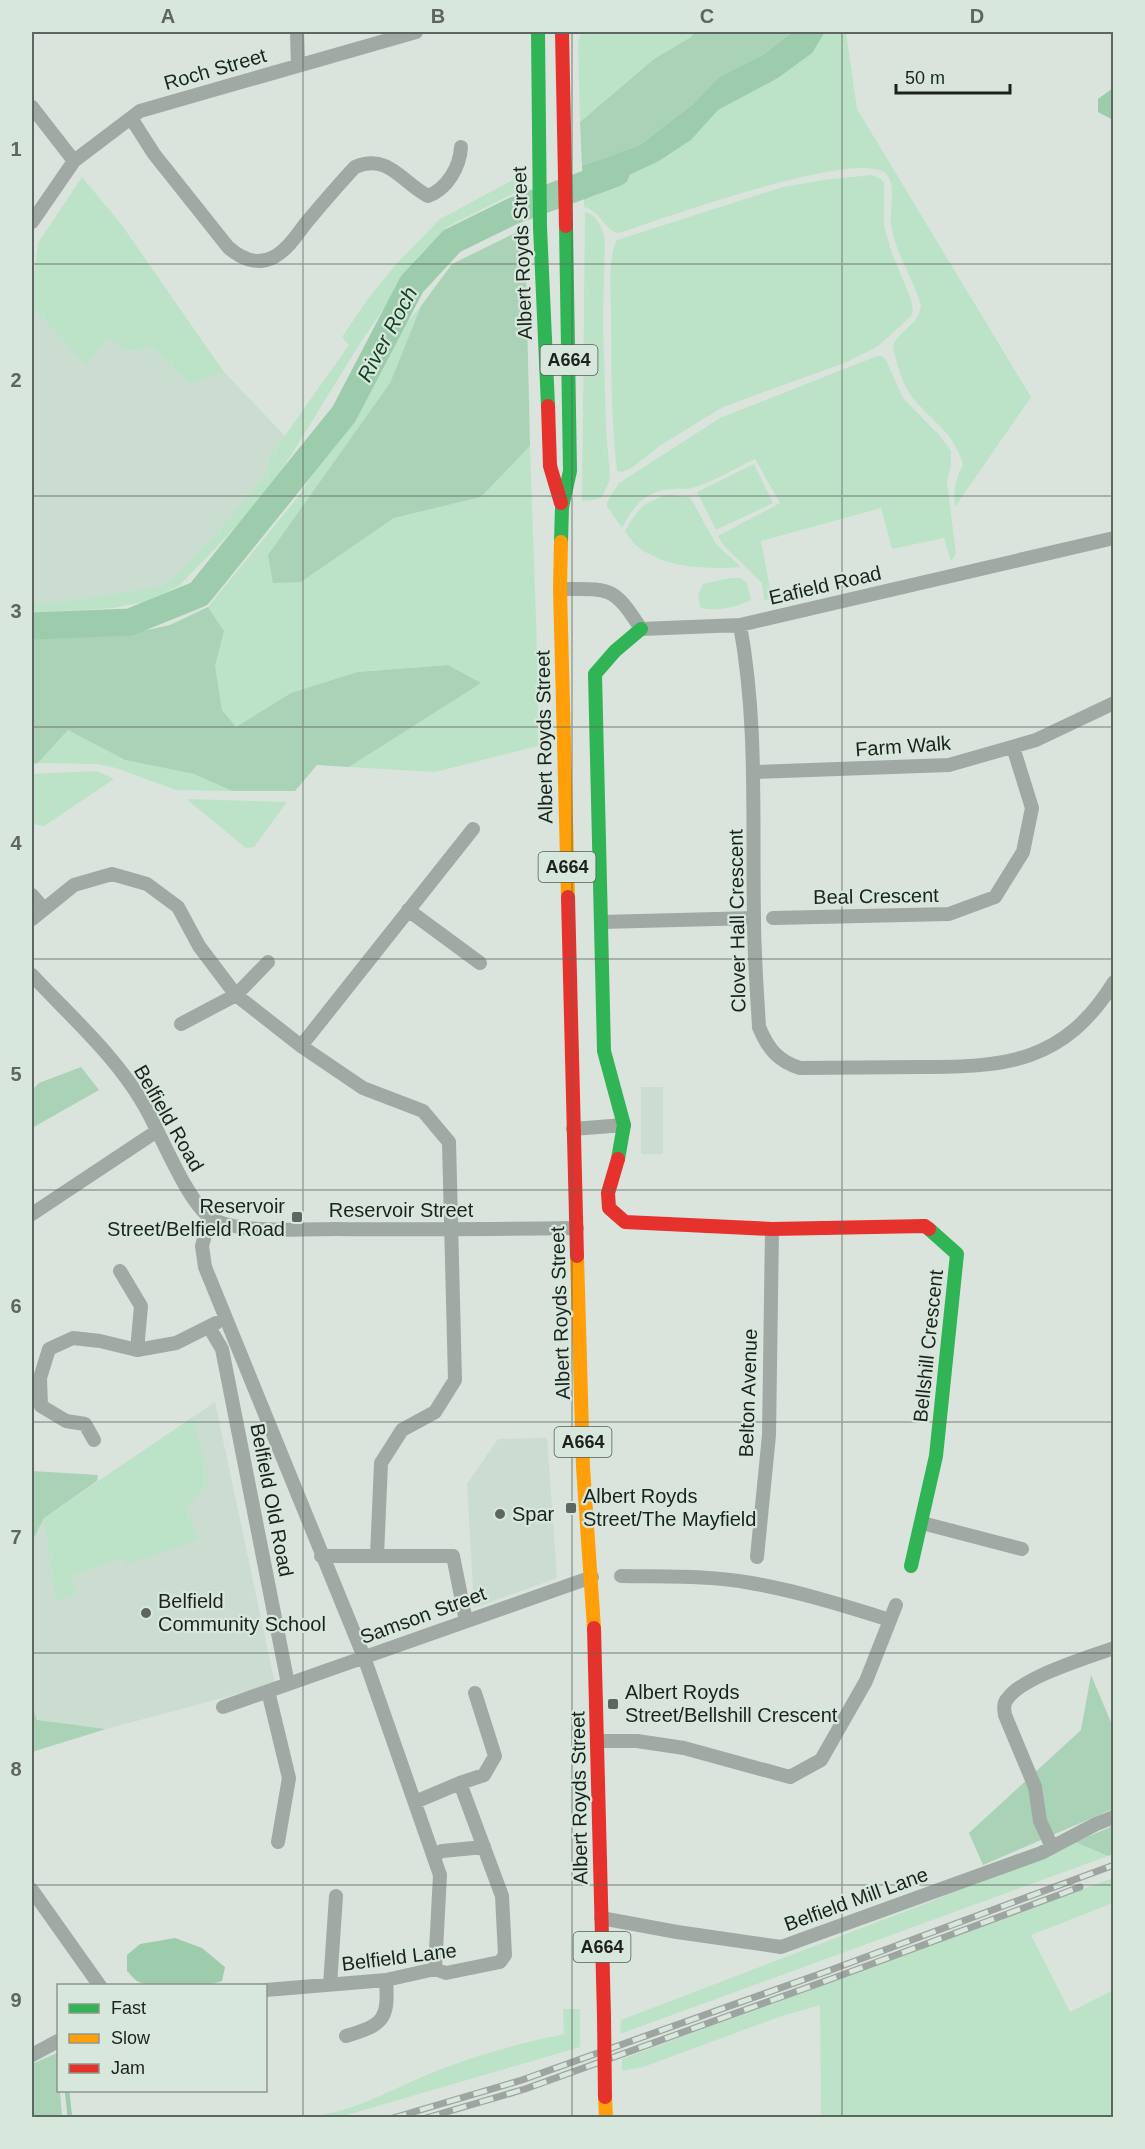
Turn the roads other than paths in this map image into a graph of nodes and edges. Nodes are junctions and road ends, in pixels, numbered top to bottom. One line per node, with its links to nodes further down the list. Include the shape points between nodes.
1 (297, 32): 5 (street)
2 (416, 32): 5 (street, Roch Street)
3 (538, 32): 11 (main road, Albert Royds Street / A664, via 538,165 550,466)
4 (562, 32): 11 (main road, Albert Royds Street / A664, via 570,471)
5 (298, 66): 7 (street, Roch Street, via 140,111)
6 (32, 107): 9 (street)
7 (131, 118): 8 (street, via 154,154 228,247 238,256 262,261 274,257 289,244 355,167 366,162 379,163 428,196 445,184 457,168); 9 (street, Roch Street)
8 (461, 147)
9 (74, 161): 10 (street, Roch Street)
10 (32, 222)
11 (562, 507): 13 (main road, Albert Royds Street / A664)
12 (1113, 540): 14 (street, Eafield Road)
13 (560, 589): 15 (street, via 612,593); 35 (main road, Albert Royds Street / A664)
14 (740, 625): 15 (street, Eafield Road); 18 (street, Clover Hall Crescent)
15 (641, 629): 26 (main road, via 595,674)
16 (1113, 703): 17 (street, Farm Walk)
17 (1013, 747): 18 (street, Farm Walk, via 949,765); 24 (street, Beal Crescent, via 1032,808 1023,852 994,897 949,914)
18 (754, 772): 23 (street, Clover Hall Crescent)
19 (473, 829): 22 (street)
20 (32, 895): 21 (street)
21 (44, 909): 25 (street); 31 (street, via 74,885 112,874 147,884 178,907 199,946)
22 (408, 910): 28 (street); 33 (street)
23 (754, 918): 26 (street); 30 (street, Clover Hall Crescent, via 759,1027 766,1044 779,1059 800,1068 970,1067 1011,1062 1060,1042 1100,1005)
24 (773, 918)
25 (32, 919)
26 (600, 922): 34 (main road, via 604,1051)
27 (268, 962): 31 (street)
28 (480, 963)
29 (32, 975): 36 (street, Belfield Road, via 106,1052 144,1105)
30 (1113, 982)
31 (236, 995): 32 (street); 33 (street)
32 (181, 1024)
33 (301, 1046): 42 (street, via 363,1088 423,1111 449,1142)
34 (624, 1125): 35 (street); 41 (main road, Bellshill Crescent, via 608,1193 609,1208 616,1216 625,1222)
35 (573, 1129): 40 (main road, Albert Royds Street / A664)
36 (156, 1131): 37 (street); 38 (street, Belfield Road, via 195,1202)
37 (32, 1214)
38 (210, 1217): 39 (street, Belfield Road); 44 (street, via 202,1246 205,1267)
39 (226, 1225): 42 (street, Reservoir Street, via 268,1229)
40 (577, 1228): 42 (street, Reservoir Street); 56 (main road, Albert Royds Street / A664, via 583,1467)
41 (772, 1229): 49 (main road, Bellshill Crescent, via 925,1226 957,1254 936,1456); 53 (street, Belton Avenue, via 769,1435)
42 (451, 1230): 52 (street, via 455,1380 435,1412 402,1430 381,1463)
43 (120, 1270): 46 (street, via 141,1306)
44 (226, 1318): 45 (street); 51 (street)
45 (208, 1327): 46 (street, via 176,1343); 62 (street, Belfield Old Road, via 222,1349)
46 (137, 1350): 47 (street, via 73,1338 50,1349)
47 (36, 1375): 48 (street, via 41,1406 66,1421 85,1424)
48 (94, 1440)
49 (922, 1522): 50 (street); 54 (main road, Bellshill Crescent)
50 (1022, 1549)
51 (321, 1556): 52 (street); 61 (street)
52 (377, 1556): 59 (street, via 453,1556)
53 (757, 1557)
54 (911, 1566)
55 (621, 1576): 58 (street, via 749,1582)
56 (592, 1577): 59 (street, Samson Street); 66 (main road, Albert Royds Street / A664)
57 (896, 1605): 58 (street)
58 (890, 1620): 66 (street, via 866,1682 821,1760 790,1777 684,1748 637,1741)
59 (466, 1621): 61 (street, Samson Street)
60 (1113, 1648): 72 (street, via 1020,1686 1006,1700 1005,1716 1035,1786 1040,1821)
61 (364, 1657): 62 (street, Samson Street); 68 (street)
62 (288, 1684): 63 (street, Samson Street)
63 (268, 1691): 65 (street, Samson Street); 70 (street, via 290,1778)
64 (475, 1693): 67 (street, via 495,1756 484,1775)
65 (224, 1707)
66 (597, 1741): 76 (main road, Albert Royds Street / A664)
67 (460, 1783): 68 (street); 71 (street)
68 (415, 1802): 73 (street)
69 (1113, 1818): 72 (street, Belfield Mill Lane)
70 (278, 1842)
71 (484, 1847): 73 (street, via 442,1851); 77 (street, Belfield Lane, via 502,1896 505,1956 500,1962 446,1973)
72 (1052, 1847): 76 (street, Belfield Mill Lane, via 781,1947)
73 (434, 1856): 77 (street, via 441,1875)
74 (32, 1890): 79 (street)
75 (336, 1896): 80 (street)
76 (601, 1918): 85 (main road, Albert Royds Street / A664, bridge)
77 (435, 1969): 78 (street, Belfield Lane)
78 (386, 1980): 80 (street, Belfield Lane); 82 (street, via 387,2001 382,2017 371,2029)
79 (99, 1984)
80 (330, 1984): 81 (street, Belfield Lane)
81 (267, 1990)
82 (346, 2036)
83 (57, 2042): 84 (street)
84 (32, 2055)
85 (606, 2118)

